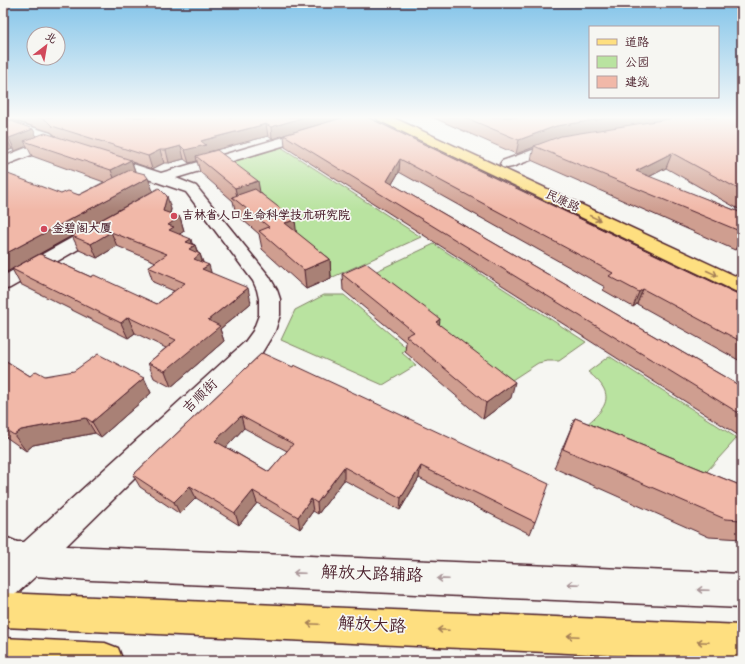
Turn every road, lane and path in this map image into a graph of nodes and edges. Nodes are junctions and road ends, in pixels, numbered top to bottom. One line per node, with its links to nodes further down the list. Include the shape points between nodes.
1 (37, 148): 9 (street)
2 (68, 148): 7 (street)
3 (276, 148): 11 (street)
4 (448, 148): 15 (main road, 民康路, one-way to 15)
5 (472, 148): 10 (main road, 民康路)
6 (546, 148): 10 (street)
7 (80, 152)
8 (95, 156): 11 (street, 吉顺街)
9 (3, 162)
10 (507, 164): 13 (main road, 民康路)
11 (167, 186): 16 (street, 吉顺街, via 191,189 262,280 271,304 270,316 264,331 253,348)
12 (113, 222): 14 (street)
13 (742, 272)
14 (3, 284)
15 (742, 287)
16 (16, 556): 17 (street, 吉顺街); 18 (street, 解放大路辅路, one-way to 16, via 99,564)
17 (3, 583)
18 (742, 591)
19 (3, 610): 20 (main road, 解放大路, one-way to 19)
20 (742, 643)
21 (3, 656): 22 (main road)
22 (105, 661)

